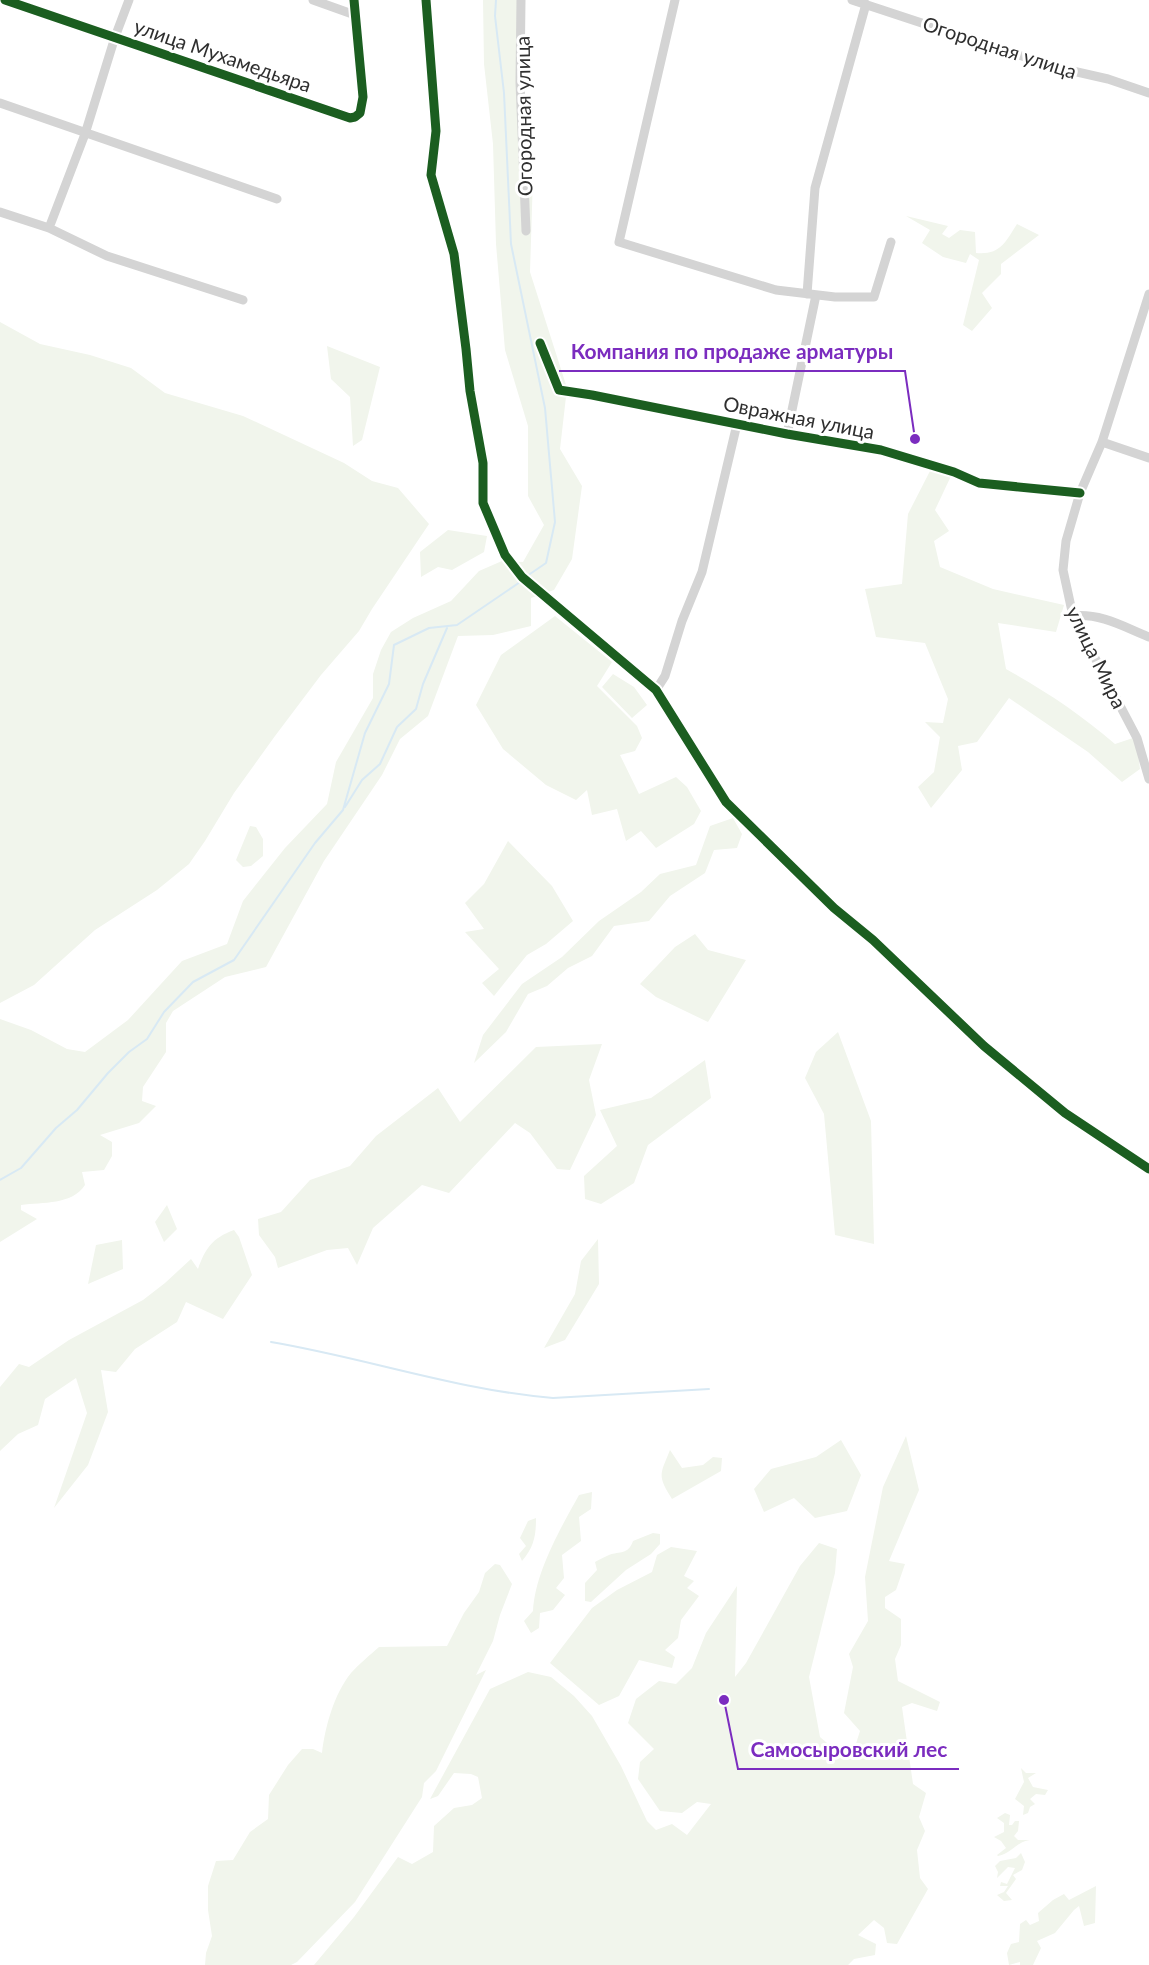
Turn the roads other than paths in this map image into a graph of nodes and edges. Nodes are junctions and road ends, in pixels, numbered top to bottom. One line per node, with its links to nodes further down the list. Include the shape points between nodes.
1 (5, 0): 11 (street, улица Мухамедьяра)
2 (129, 0): 11 (street, улица Мухамедьяра)
3 (313, 0): 10 (street)
4 (354, 0): 10 (street)
5 (426, 0): 31 (street, via 436,131 431,175 454,254 483,463 483,503 505,555 525,579)
6 (521, 0): 18 (street, Огородная улица)
7 (675, 0): 20 (street, via 619,243 776,290)
8 (852, 0): 9 (street, Огородная улица)
9 (866, 4): 12 (street, Огородная улица, via 1055,67); 20 (street, via 815,188)
10 (355, 15): 11 (street, улица Мухамедьяра, via 363,97 360,113 350,118)
11 (116, 37): 14 (street, улица Мухамедьяра)
12 (1149, 93)
13 (0, 104): 14 (street)
14 (85, 134): 15 (street); 17 (street, улица Мухамедьяра)
15 (277, 199)
16 (0, 212): 17 (street)
17 (49, 228): 22 (street, via 107,256)
18 (526, 231)
19 (891, 242): 20 (street, via 874,297)
20 (812, 294): 25 (street)
21 (1149, 294): 26 (street, улица Мира)
22 (243, 300)
23 (540, 344): 24 (street, Овражная улица, via 559,390)
24 (737, 424): 25 (street, Овражная улица); 31 (street, via 702,572 665,676)
25 (787, 434): 28 (street, Овражная улица, via 881,450 979,483)
26 (1101, 442): 27 (street); 28 (street, улица Мира)
27 (1149, 458)
28 (1080, 493): 29 (street, улица Мира, via 1066,541 1063,570)
29 (1073, 615): 30 (street, via 1100,616); 32 (street, улица Мира, via 1137,738)
30 (1149, 637)
31 (656, 690): 33 (street, via 726,802 834,908 880,946 984,1046 1065,1113)
32 (1149, 779)
33 (1149, 1168)

